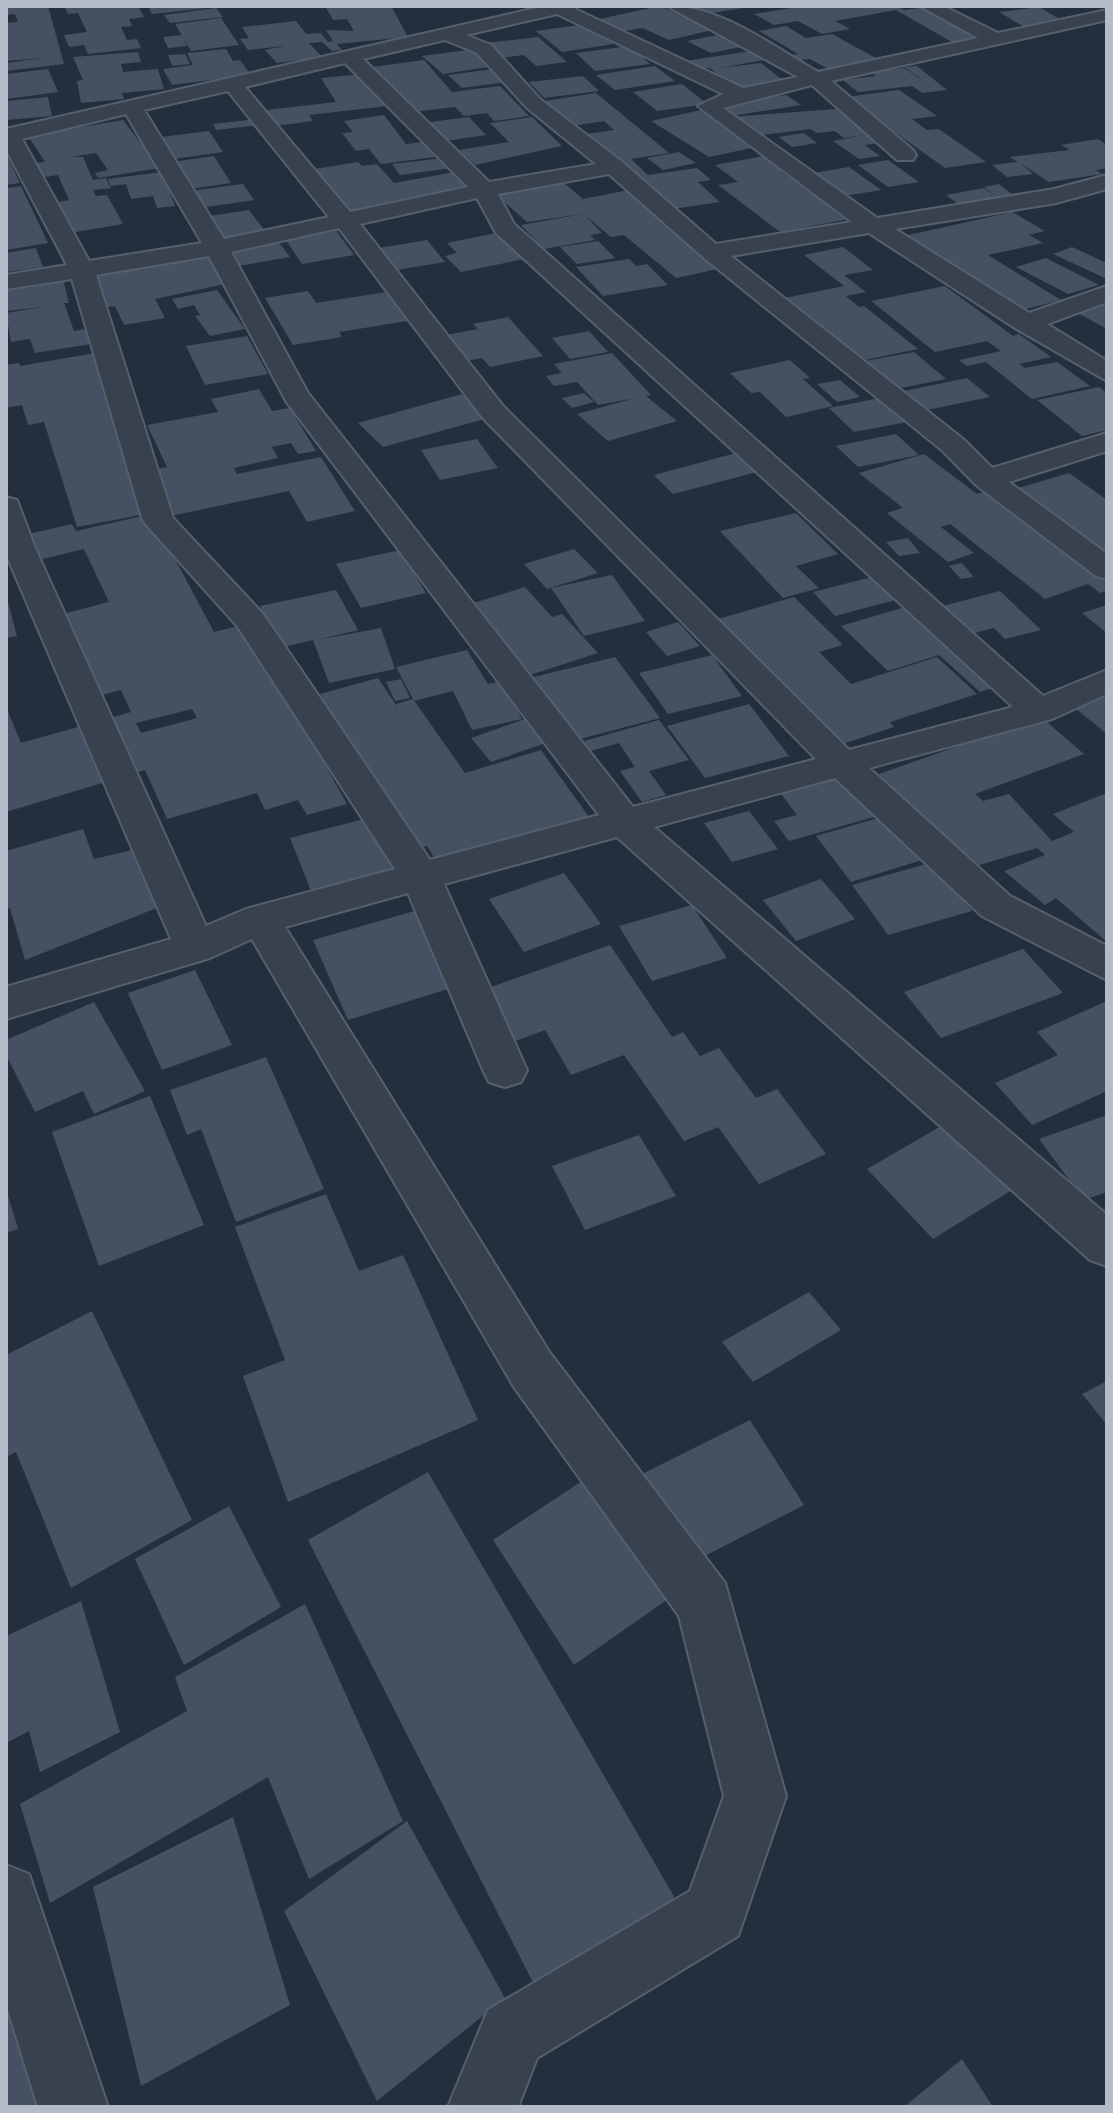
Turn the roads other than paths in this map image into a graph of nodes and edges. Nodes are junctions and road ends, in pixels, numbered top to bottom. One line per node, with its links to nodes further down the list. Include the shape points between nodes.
1 (676, 6): 11 (street, via 716,22)
2 (929, 6): 9 (street)
3 (1044, 6): 7 (street)
4 (563, 7): 8 (street); 13 (street)
5 (1107, 15): 7 (street)
6 (419, 17): 8 (street)
7 (1078, 24): 9 (street)
8 (437, 36): 10 (street); 17 (street, via 484,49 533,103)
9 (995, 39): 11 (street)
10 (349, 56): 12 (street); 19 (street)
11 (816, 79): 13 (street); 16 (street)
12 (232, 83): 14 (street); 20 (street)
13 (732, 91): 21 (street, via 708,106)
14 (131, 106): 15 (street); 22 (street)
15 (8, 135): 24 (street)
16 (905, 155)
17 (614, 167): 19 (street); 23 (street)
18 (1107, 182): 21 (street, via 1056,196)
19 (484, 190): 20 (street); 34 (street, via 504,228)
20 (346, 222): 22 (street); 35 (street, via 493,412)
21 (870, 224): 23 (street); 27 (street)
22 (217, 248): 24 (street); 36 (street, via 296,395)
23 (711, 252): 30 (street, via 953,445)
24 (82, 270): 25 (street); 37 (street, via 158,521 251,621)
25 (6, 282)
26 (1107, 294): 27 (street)
27 (1024, 323): 28 (street)
28 (1107, 373)
29 (1107, 442): 30 (street)
30 (986, 479): 32 (street)
31 (6, 506): 39 (street, via 19,548)
32 (1107, 569)
33 (1107, 681): 34 (street)
34 (1039, 711): 35 (street)
35 (840, 762): 36 (street); 40 (street, via 996,906)
36 (624, 822): 37 (street); 43 (street)
37 (421, 877): 38 (street); 42 (street)
38 (260, 919): 39 (street); 46 (street, via 532,1370 705,1603 755,1796 715,1913 512,2034)
39 (195, 947): 41 (street)
40 (1107, 965)
41 (6, 1003)
42 (505, 1070)
43 (1107, 1245)
44 (6, 1897): 45 (street)
45 (73, 2107)
46 (483, 2107)

